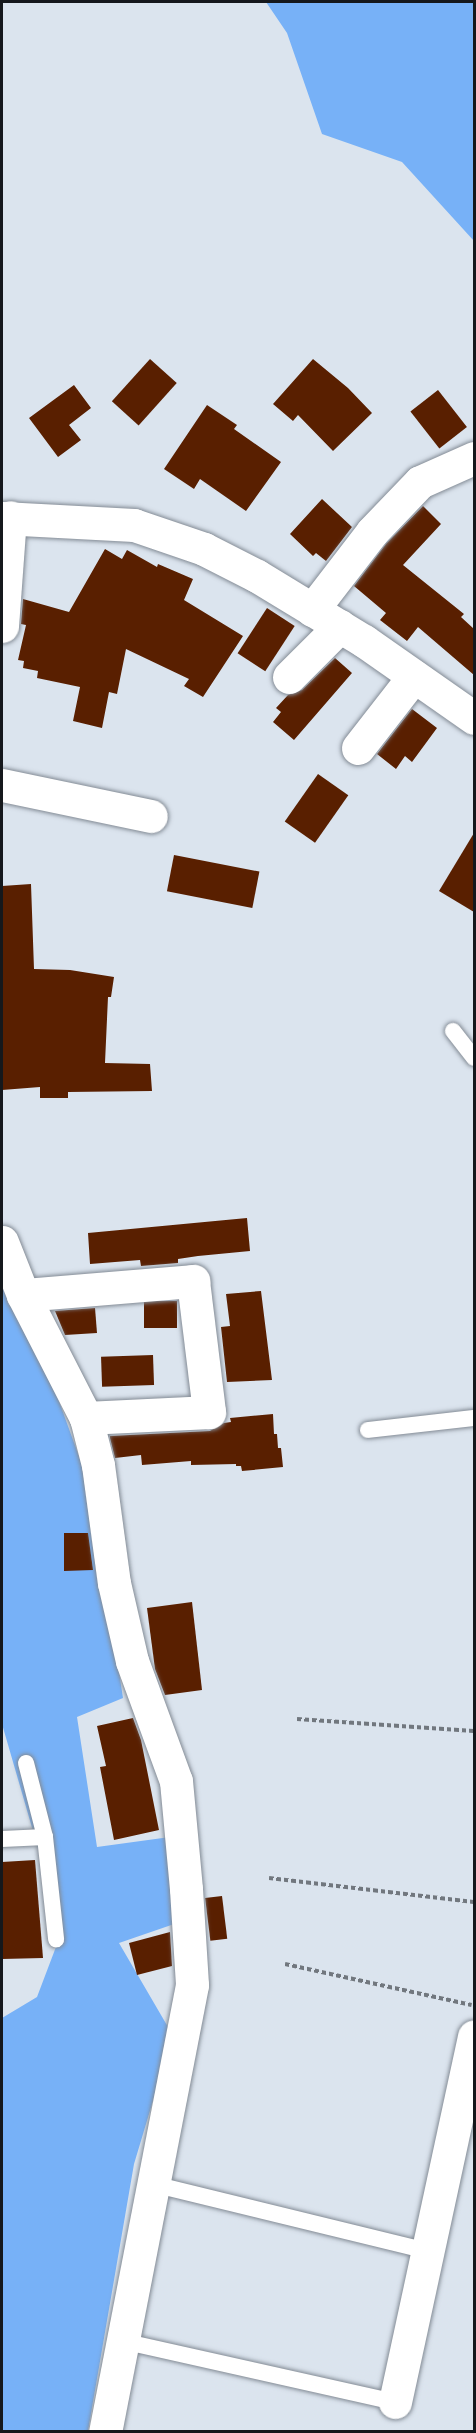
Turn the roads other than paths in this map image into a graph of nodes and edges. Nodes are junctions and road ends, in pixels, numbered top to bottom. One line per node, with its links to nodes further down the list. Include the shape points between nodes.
1 (474, 458): 3 (street, via 420,482 372,532)
2 (6, 517): 3 (street, via 134,525 204,549); 4 (street)
3 (326, 618): 5 (street); 6 (street)
4 (2, 626)
5 (414, 676): 7 (street); 8 (street)
6 (289, 677)
7 (474, 717)
8 (358, 748)
9 (2, 785): 10 (street)
10 (151, 816)
11 (453, 1031): 12 (lane)
12 (474, 1058)
13 (2, 1242): 14 (street)
14 (23, 1295): 15 (street); 15 (street, via 193,1281 210,1412)
15 (86, 1418): 23 (street, via 98,1465 114,1583 132,1661 176,1781 186,1879 192,1985)
16 (474, 1418): 17 (lane)
17 (368, 1430)
18 (26, 1763): 19 (lane)
19 (45, 1837): 20 (lane); 21 (lane)
20 (2, 1839)
21 (56, 1939)
22 (474, 2036): 24 (street)
23 (153, 2184): 24 (lane); 25 (street)
24 (428, 2251): 26 (street)
25 (122, 2341): 26 (lane); 27 (street)
26 (395, 2402)
27 (105, 2432)

